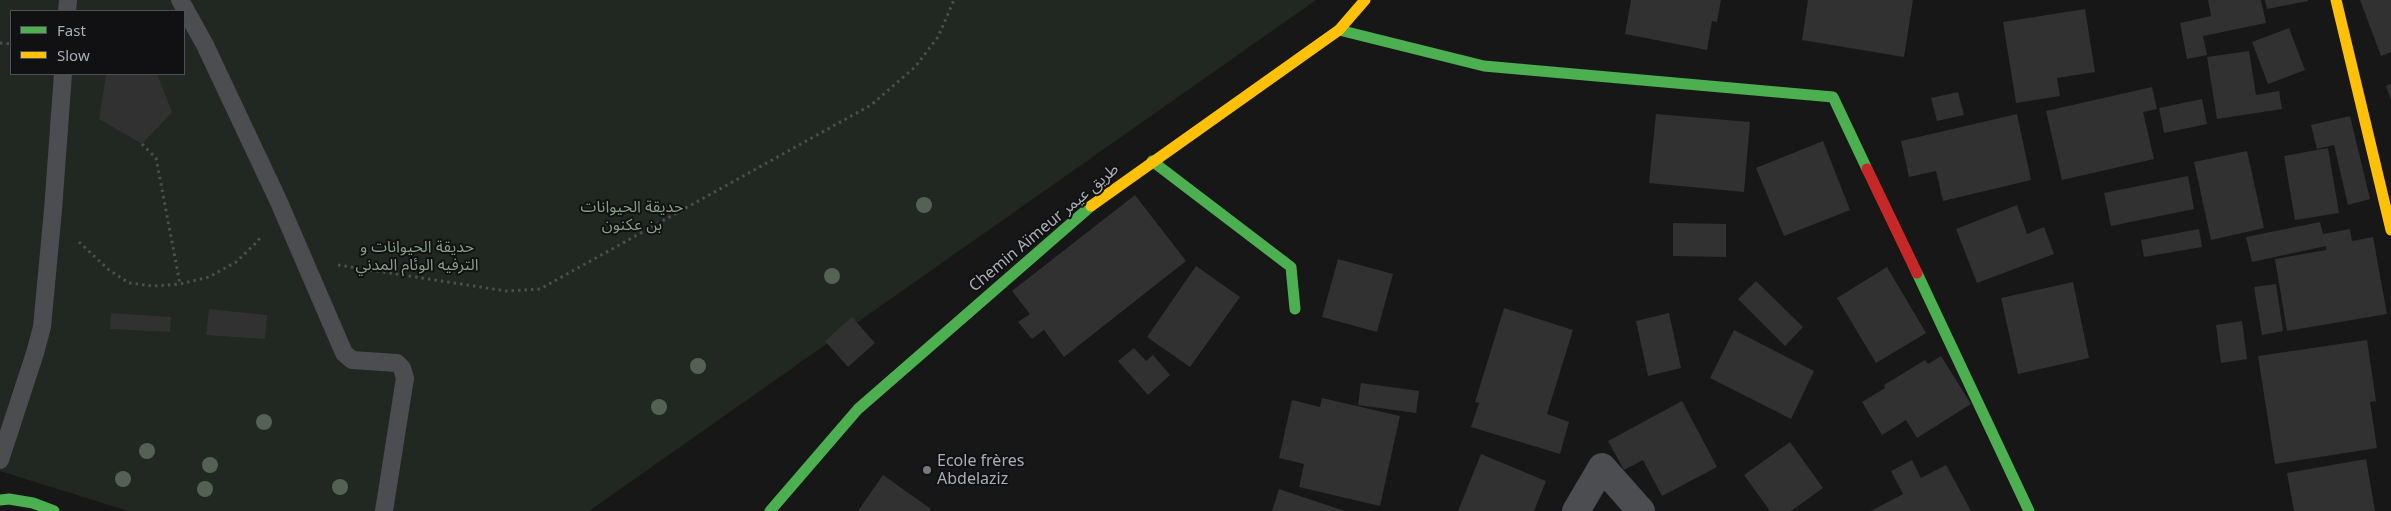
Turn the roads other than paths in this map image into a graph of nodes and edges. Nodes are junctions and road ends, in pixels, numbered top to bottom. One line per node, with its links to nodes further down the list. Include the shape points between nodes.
1 (180, 0): 6 (lane)
2 (1365, 0): 4 (street, Chemin Aïmeur طريق عيمر)
3 (2336, 0): 9 (street)
4 (1339, 30): 8 (street, Chemin Aïmeur طريق عيمر); 18 (street, via 1484,66 1833,97)
5 (185, 38): 6 (lane)
6 (205, 45): 14 (lane, via 306,260 344,353 352,360 397,363 402,368 405,378)
7 (63, 75): 11 (lane, via 42,327)
8 (1152, 161): 10 (street, via 1291,267); 15 (street, Chemin Aïmeur طريق عيمر, via 1104,194 858,409)
9 (2391, 230)
10 (1295, 309)
11 (0, 460)
12 (0, 500): 13 (street, via 33,503)
13 (54, 511)
14 (384, 511)
15 (770, 511)
16 (1576, 511): 17 (street, via 1602,467)
17 (1641, 511)
18 (2029, 511)

